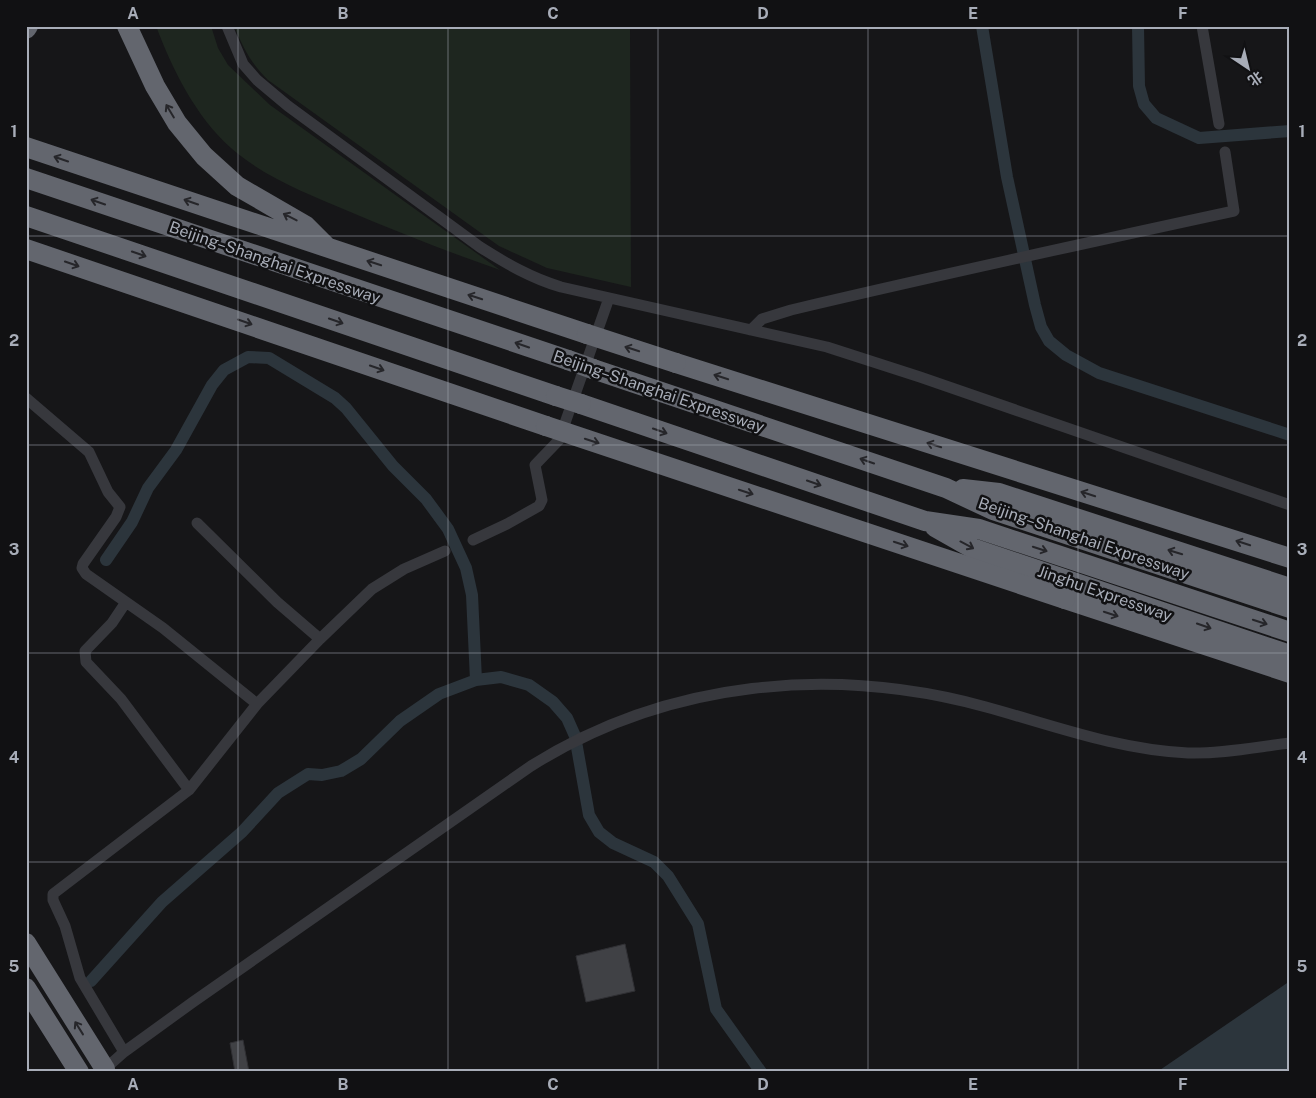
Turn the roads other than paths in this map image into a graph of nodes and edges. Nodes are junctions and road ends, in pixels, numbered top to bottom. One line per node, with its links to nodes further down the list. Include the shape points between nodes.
1 (127, 26): 9 (highway, one-way to 1, via 306,226 237,186 204,156 177,123 155,86)
2 (226, 26): 11 (street, via 243,64 257,80 480,247 534,278)
3 (1202, 26): 4 (street)
4 (1219, 124)
5 (26, 147): 9 (highway, one-way to 5)
6 (1225, 152): 12 (street, via 1234,211 1058,251 988,263 790,310 762,319)
7 (26, 178): 14 (highway, Beijing–Shanghai Expressway, one-way to 7, bridge)
8 (26, 216): 16 (highway, Beijing–Shanghai Expressway, one-way to 16, bridge)
9 (327, 248): 20 (highway, one-way to 9, bridge)
10 (26, 249): 27 (highway, one-way to 27, bridge)
11 (609, 298): 12 (street); 18 (street, via 559,440 535,465 542,494 539,506)
12 (751, 330): 15 (street, via 827,347 901,371)
13 (26, 398): 22 (street, via 88,452 108,492 120,507 82,568 96,582)
14 (946, 488): 21 (highway, one-way to 14, via 999,493); 23 (highway, Beijing–Shanghai Expressway, via 993,510)
15 (1290, 505)
16 (925, 521): 24 (highway, Beijing–Shanghai Expressway, one-way to 24, via 979,529); 26 (highway, Jinghu Expressway, one-way to 26, via 972,548)
17 (198, 524): 25 (street, via 277,602)
18 (473, 540)
19 (445, 551): 25 (street, via 386,579)
20 (1290, 558)
21 (1290, 588)
22 (126, 602): 28 (street); 30 (street, via 112,623 85,651 86,662 121,699)
23 (1290, 608)
24 (1290, 632)
25 (320, 639): 28 (street)
26 (1290, 655)
27 (1290, 673)
28 (258, 704): 30 (street)
29 (1290, 743): 33 (street, via 1190,753 1146,749 934,695 886,686 765,687 701,698 626,720 566,746 531,766)
30 (189, 790): 33 (street, via 53,894 80,978)
31 (26, 943): 34 (highway, one-way to 31)
32 (26, 988): 35 (highway)
33 (124, 1052): 34 (street)
34 (105, 1068)
35 (78, 1072)

